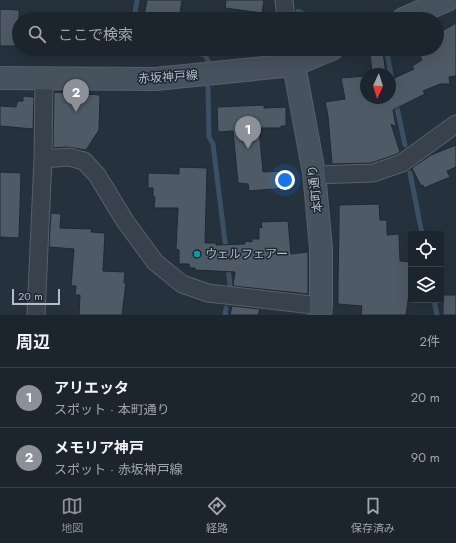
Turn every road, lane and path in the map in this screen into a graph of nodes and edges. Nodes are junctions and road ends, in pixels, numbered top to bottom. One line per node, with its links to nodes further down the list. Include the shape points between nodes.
1 (284, 0): 3 (street)
2 (447, 0): 4 (main road)
3 (285, 12)
4 (419, 12)
5 (293, 57): 7 (main road, 赤坂神戸線, via 155,79); 10 (main road, 本町通り)
6 (0, 78): 7 (main road, 赤坂神戸線)
7 (44, 78): 9 (street)
8 (456, 124): 10 (street, via 402,163 373,173)
9 (43, 159): 11 (street, via 69,157 84,161 97,175 125,222 154,262 182,284 208,293); 12 (street)
10 (314, 175): 11 (main road, 本町通り, via 321,248)
11 (320, 310)
12 (36, 315)

